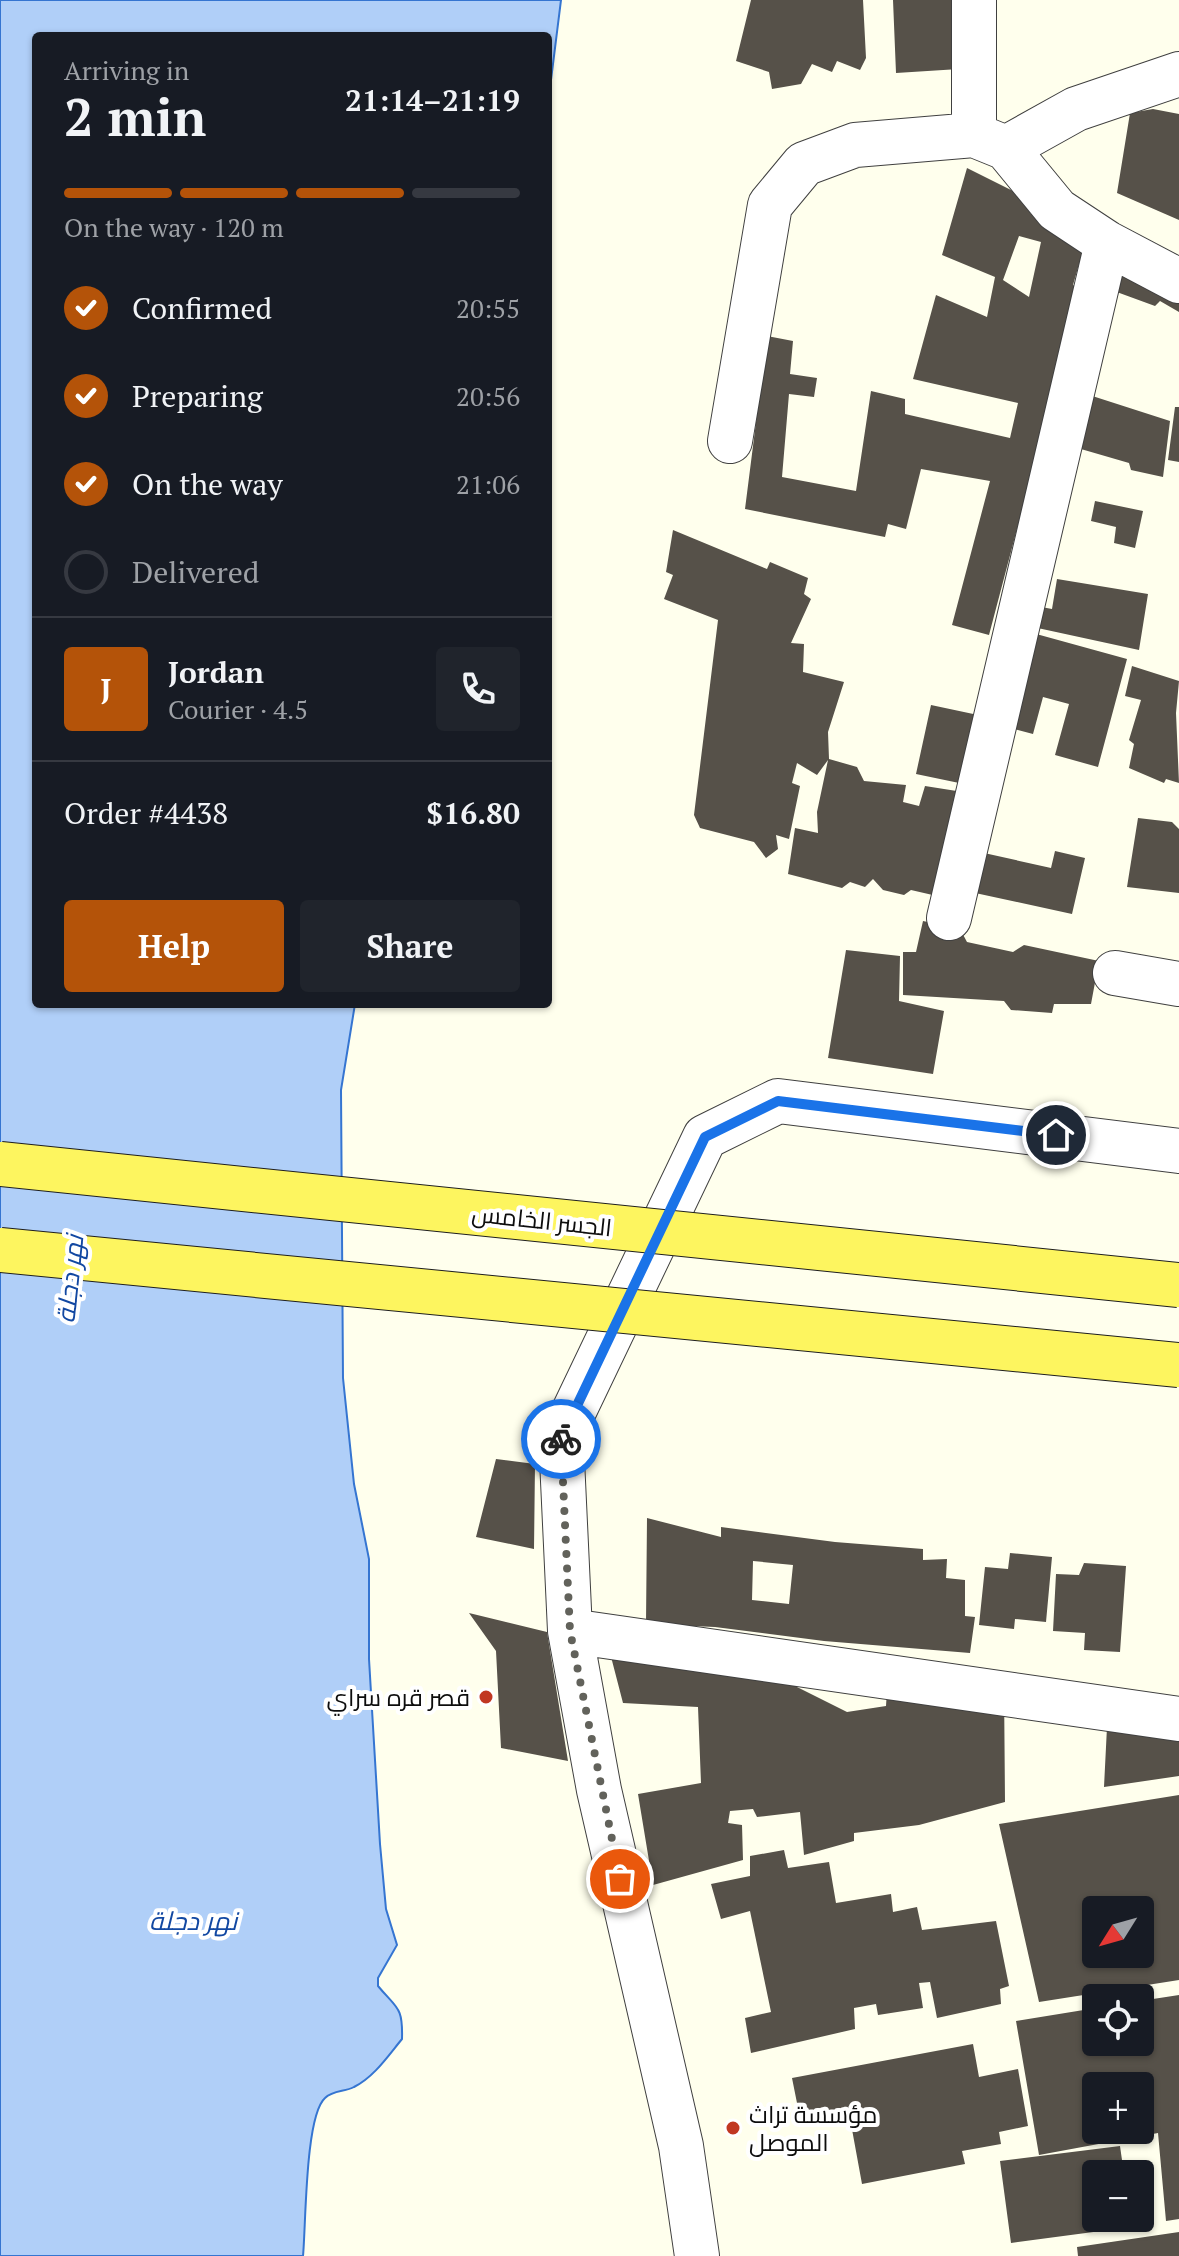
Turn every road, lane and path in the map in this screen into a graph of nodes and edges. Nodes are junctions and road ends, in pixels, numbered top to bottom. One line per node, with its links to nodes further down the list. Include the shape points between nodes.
1 (974, 0): 3 (street)
2 (1179, 74): 3 (street)
3 (990, 142): 4 (street, via 1057,210); 6 (street, via 855,145 804,164 770,205)
4 (1107, 243): 5 (street); 7 (street)
5 (1179, 281)
6 (730, 441)
7 (949, 918)
8 (1115, 973): 9 (street)
9 (1179, 984)
10 (1179, 1151): 15 (street, via 778,1101 705,1137 561,1438)
11 (0, 1164): 13 (main road, الجسر الخامس, bridge)
12 (0, 1250): 14 (main road, bridge)
13 (1179, 1285)
14 (1179, 1365)
15 (570, 1631): 16 (street); 17 (street, via 599,1790 681,2146)
16 (1179, 1719)
17 (697, 2256)

